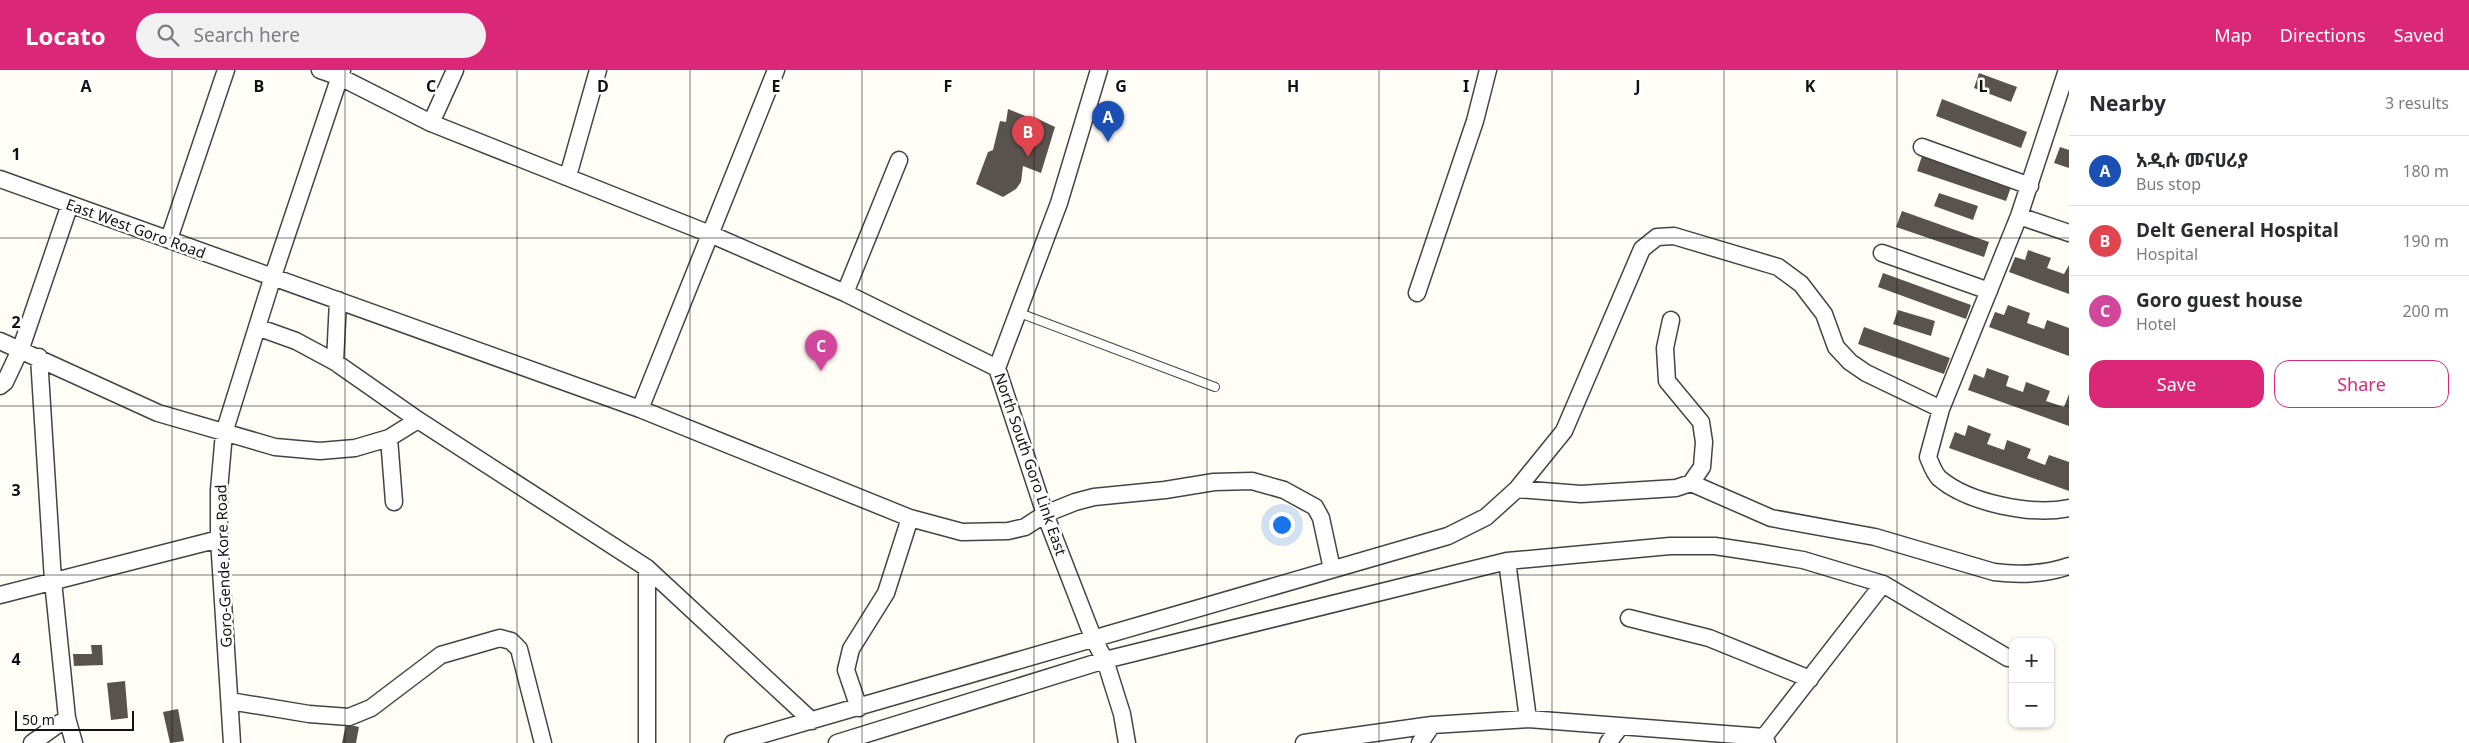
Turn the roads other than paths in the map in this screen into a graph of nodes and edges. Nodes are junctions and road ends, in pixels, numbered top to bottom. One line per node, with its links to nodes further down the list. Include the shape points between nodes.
1 (226, 70): 20 (street)
2 (320, 70): 9 (street)
3 (456, 70): 10 (street)
4 (598, 70): 13 (street)
5 (776, 70): 19 (street)
6 (1099, 70): 27 (street, North South Goro Link East, via 1059,203)
7 (1488, 70): 25 (street, via 1475,121)
8 (2067, 70): 15 (street)
9 (341, 74): 10 (street); 22 (street, Goro-Gende Kore Road)
10 (431, 122): 13 (street)
11 (1922, 147): 15 (street)
12 (899, 160): 24 (street)
13 (568, 176): 19 (street)
14 (0, 180): 16 (street, East West Goro Road)
15 (2030, 186): 17 (street)
16 (70, 204): 20 (street, East West Goro Road); 31 (street)
17 (2019, 216): 18 (street); 23 (street)
18 (2069, 233)
19 (710, 234): 24 (street); 37 (street)
20 (169, 239): 22 (street, East West Goro Road)
21 (1882, 253): 23 (street)
22 (273, 276): 26 (street, East West Goro Road); 29 (street, Goro-Gende Kore Road)
23 (1989, 291): 38 (street)
24 (845, 293): 34 (street)
25 (1417, 293)
26 (338, 300): 33 (street); 37 (street, East West Goro Road)
27 (1017, 312): 34 (street, North South Goro Link East); 36 (lane)
28 (1671, 320): 42 (street, via 1665,348 1667,381 1701,422 1704,442 1702,467)
29 (257, 327): 33 (street, via 296,341); 40 (street, Goro-Gende Kore Road)
30 (0, 341): 31 (street)
31 (21, 348): 32 (street); 35 (street)
32 (39, 357): 40 (street, via 158,413); 53 (street)
33 (334, 362): 39 (street)
34 (997, 368): 46 (street, North South Goro Link East)
35 (0, 386)
36 (1215, 387)
37 (640, 409): 47 (street, East West Goro Road)
38 (1941, 409): 43 (street, via 1850,362 1836,347 1824,314 1801,284 1778,268 1674,236 1657,236 1642,249 1564,432); 45 (street, via 1928,457 1938,476 1959,491 1989,502 2024,509 2055,511)
39 (418, 420): 41 (street); 51 (street)
40 (224, 433): 41 (street, via 275,447 320,451 354,448); 48 (street, Goro-Gende Kore Road)
41 (389, 438): 44 (street)
42 (1692, 483): 43 (street, via 1676,488 1581,494); 50 (street, via 1771,518 1875,537 1994,572 2011,574)
43 (1517, 489): 52 (street, via 1486,517 1448,536)
44 (394, 502)
45 (2069, 508)
46 (1045, 514): 47 (street, East West Goro Road, via 1025,527 992,532 962,532); 52 (street, East West Goro Road, via 1094,497 1214,482 1252,481 1284,490 1316,507); 57 (street, North South Goro Link East)
47 (910, 518): 62 (street, via 886,593 851,649 846,670)
48 (219, 540): 53 (street); 61 (street, Goro-Gende Kore Road)
49 (1507, 562): 54 (street, via 1670,546 1715,546 1803,560); 59 (street); 64 (street)
50 (2069, 566)
51 (647, 568): 65 (street); 73 (street)
52 (1332, 569): 57 (street)
53 (53, 581): 55 (street); 63 (street)
54 (1883, 584): 58 (street); 60 (street)
55 (0, 595)
56 (1629, 618): 60 (street, via 1709,638)
57 (1094, 640): 59 (street, North South Goro Link East); 62 (street)
58 (2008, 658)
59 (1105, 660): 75 (street); 76 (street, North South Goro Link East, via 1122,714)
60 (1810, 679): 68 (street)
61 (230, 701): 69 (street, Goro-Gende Kore Road); 72 (street, via 349,717 371,708 441,655 500,638 511,641 519,650)
62 (858, 708): 65 (street)
63 (67, 718): 70 (street); 71 (street)
64 (1528, 720): 66 (street); 67 (street)
65 (812, 721): 74 (street)
66 (1432, 726): 77 (street); 78 (street)
67 (1620, 726): 68 (street); 79 (street)
68 (1766, 740)
69 (227, 742)
70 (32, 743)
71 (74, 743)
72 (543, 743)
73 (648, 743)
74 (733, 743)
75 (836, 743)
76 (1127, 743)
77 (1304, 743)
78 (1420, 743)
79 (1608, 743)

